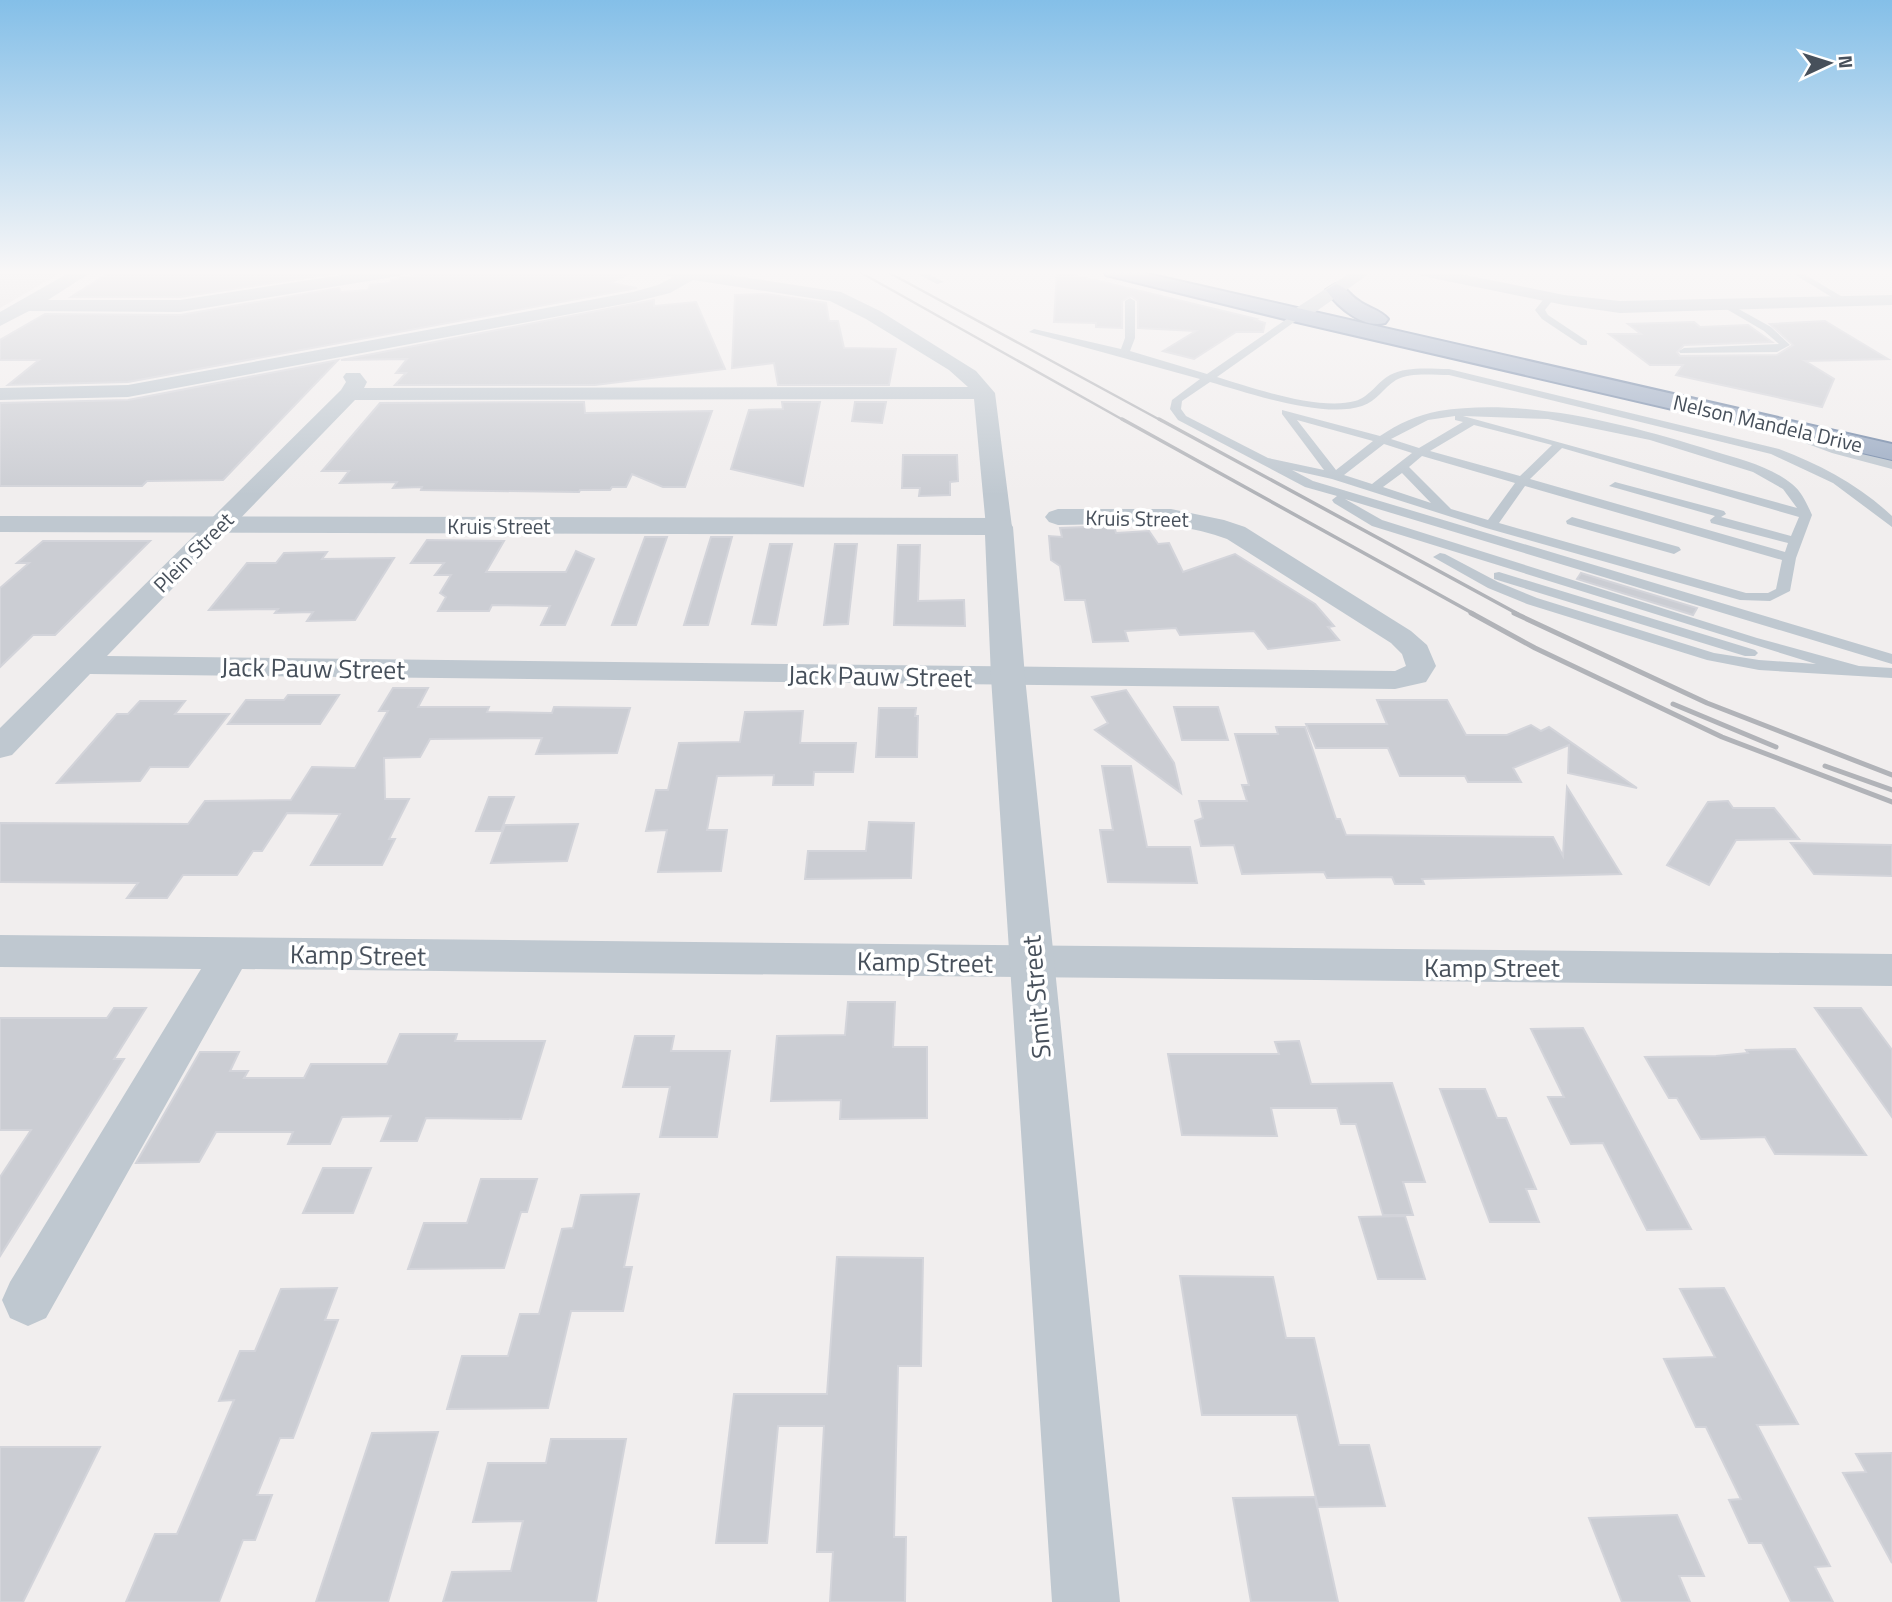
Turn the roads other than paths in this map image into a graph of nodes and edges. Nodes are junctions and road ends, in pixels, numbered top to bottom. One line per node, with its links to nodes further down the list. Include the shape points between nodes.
1 (372, 346): 10 (street)
2 (923, 346): 13 (street, via 969,375)
3 (1091, 346): 11 (lane)
4 (1128, 346): 11 (lane)
5 (1253, 346): 12 (lane)
6 (1452, 346): 20 (highway, Nelson Mandela Drive)
7 (1492, 346): 22 (highway, Nelson Mandela Drive)
8 (1783, 346): 9 (lane)
9 (1684, 351)
10 (333, 353): 14 (street, via 117,392); 15 (street, via 357,382)
11 (1125, 354): 12 (lane)
12 (1209, 376): 16 (lane); 26 (lane, via 1177,400 1175,409 1197,428)
13 (984, 393): 15 (street); 46 (street, Smit Street)
14 (0, 394)
15 (349, 394): 45 (street, Plein Street)
16 (1272, 397): 17 (lane); 42 (lane, via 1337,407 1359,404 1405,373 1424,370 1469,376 1775,452 1843,483)
17 (1287, 413): 21 (lane); 29 (lane)
18 (1439, 413): 19 (lane); 21 (lane); 36 (lane, via 1520,412 1598,423 1725,459 1779,480 1797,493)
19 (1472, 422): 23 (lane); 24 (lane)
20 (1764, 422): 25 (highway, Nelson Mandela Drive); 28 (lane, via 1836,451)
21 (1380, 440): 24 (lane); 29 (lane)
22 (1892, 440)
23 (1560, 444): 30 (lane); 34 (lane)
24 (1420, 452): 27 (lane); 30 (lane)
25 (1892, 452)
26 (1260, 460): 29 (lane); 31 (lane)
27 (1401, 465): 33 (lane); 35 (lane)
28 (1892, 465)
29 (1335, 476): 33 (lane)
30 (1522, 481): 44 (lane); 47 (lane)
31 (1309, 484): 41 (lane); 53 (lane)
32 (1615, 486): 38 (lane)
33 (1376, 488): 35 (lane)
34 (1733, 492): 36 (lane); 38 (lane)
35 (1447, 512): 44 (lane)
36 (1806, 515): 49 (lane)
37 (1058, 517): 40 (street, Kruis Street, via 1175,516)
38 (1718, 517): 48 (lane); 49 (lane)
39 (1572, 522): 50 (lane)
40 (1215, 523): 57 (street, Jack Pauw Street, via 1401,636 1416,651 1421,666 1415,675 1395,680)
41 (1377, 523): 55 (lane, via 1752,641); 55 (lane, via 1493,585 1712,657 1759,665)
42 (1892, 523)
43 (0, 524): 45 (street, Kruis Street)
44 (1491, 525): 52 (lane)
45 (220, 526): 46 (street, Kruis Street); 54 (street, Plein Street)
46 (999, 527): 57 (street, Smit Street)
47 (1686, 530): 48 (lane); 50 (lane)
48 (1707, 536): 51 (lane)
49 (1797, 541): 51 (lane)
50 (1674, 550): 52 (lane)
51 (1788, 558): 52 (lane, via 1783,591 1770,597 1723,593)
52 (1660, 575)
53 (1892, 659)
54 (79, 666): 57 (street, Jack Pauw Street); 58 (street, Plein Street)
55 (1863, 671): 56 (lane)
56 (1892, 673)
57 (1007, 677): 61 (street, Smit Street)
58 (0, 747)
59 (0, 951): 60 (street, Kamp Street)
60 (230, 953): 61 (street, Kamp Street); 63 (street)
61 (1033, 963): 62 (street, Kamp Street); 64 (street, Smit Street)
62 (1892, 970)
63 (28, 1300)
64 (1086, 1602)

